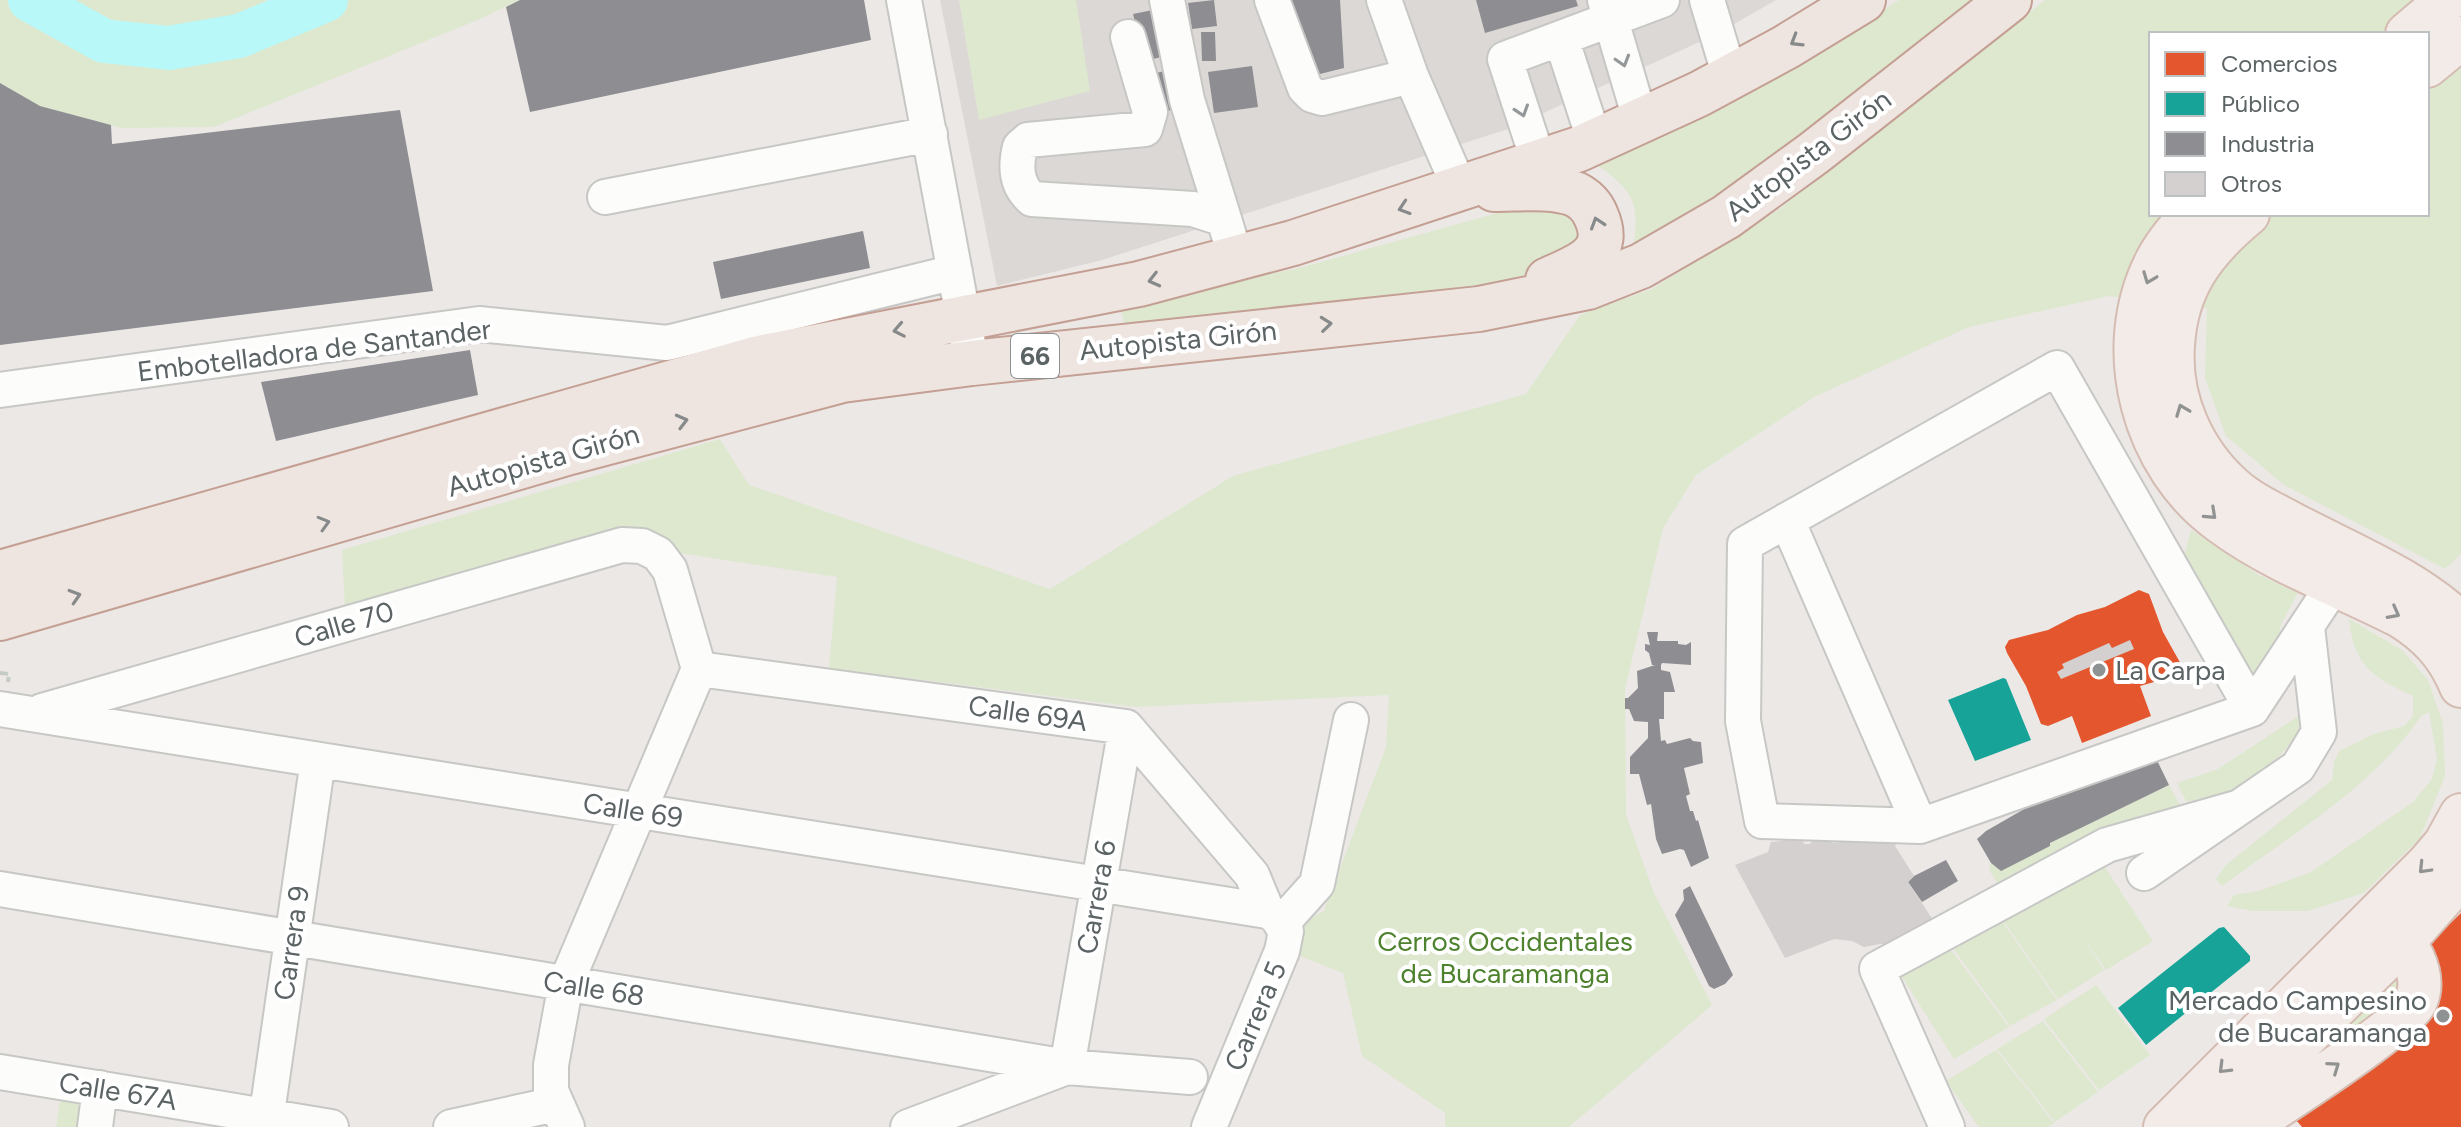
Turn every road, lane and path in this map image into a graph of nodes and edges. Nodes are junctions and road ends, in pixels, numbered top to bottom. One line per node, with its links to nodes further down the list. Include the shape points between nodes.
1 (904, 0): 19 (street)
2 (1167, 0): 26 (street, via 1187,100)
3 (1272, 0): 16 (street, via 1312,95 1322,98)
4 (1384, 0): 16 (street)
5 (1662, 0): 10 (street)
6 (1707, 0): 17 (street)
7 (1863, 0): 17 (highway, Autopista Girón / 66, one-way to 17)
8 (2009, 0): 28 (highway, Autopista Girón / 66, via 1814,153 1689,240 1588,287)
9 (2447, 0): 11 (main road)
10 (1607, 10): 13 (street); 18 (street, one-way to 18)
11 (2409, 32)
12 (1128, 37): 26 (street, via 1150,112 1145,129 1028,140 1017,157 1018,181 1032,199 1193,209)
13 (1561, 38): 20 (street); 21 (street, one-way to 21, via 1505,59)
14 (2461, 38): 15 (main road)
15 (2429, 64)
16 (1411, 76): 22 (street)
17 (1730, 77): 18 (highway, Autopista Girón / 66)
18 (1641, 122): 20 (highway, Autopista Girón / 66)
19 (930, 134): 23 (street); 27 (street)
20 (1595, 142): 21 (highway, Autopista Girón / 66)
21 (1539, 163): 22 (highway, Autopista Girón / 66)
22 (1460, 189): 26 (highway, Autopista Girón / 66, one-way to 26); 28 (highway, one-way to 22, via 1591,258 1599,248 1600,226 1587,202 1567,192)
23 (605, 197)
24 (2190, 216): 33 (main road, one-way to 33, via 2169,240 2144,291 2135,358 2145,418 2171,470 2220,522)
25 (2245, 216): 33 (main road, one-way to 25, via 2207,460 2176,396 2174,320 2186,287 2202,259)
26 (1230, 239): 29 (highway, Autopista Girón / 66, one-way to 29, via 1139,284)
27 (955, 272): 29 (street); 31 (street, Embotelladora de Santander, via 667,343 479,324)
28 (1479, 309): 30 (highway, Autopista Girón / 66, one-way to 28)
29 (964, 318): 30 (street); 34 (highway, Autopista Girón / 66, one-way to 34, via 759,358)
30 (972, 363): 35 (highway, Autopista Girón / 66, one-way to 30, via 800,389)
31 (0, 390)
32 (1787, 520): 42 (street, via 2057,368); 50 (street); 50 (street, via 1745,544 1743,721 1762,821)
33 (2316, 562): 36 (main road, via 2408,584); 37 (street); 41 (main road, one-way to 41, via 2419,628 2446,655)
34 (0, 573)
35 (0, 618)
36 (2461, 624)
37 (2307, 627): 42 (street); 47 (street, via 2319,732 2298,767)
38 (699, 669): 43 (street, Calle 70, via 670,570 658,554 622,545); 45 (street, Calle 69A); 48 (street)
39 (0, 673): 40 (path)
40 (9, 674)
41 (2461, 686)
42 (2252, 709): 50 (street)
43 (15, 712): 46 (street, Calle 69)
44 (1351, 720): 55 (street, via 1317,884)
45 (1126, 727): 53 (street, Carrera 6); 55 (street, Calle 69A, via 1252,875)
46 (318, 760): 48 (street, Calle 69); 57 (street, Carrera 9)
47 (2240, 807): 51 (street); 70 (street, via 2107,845 1877,969)
48 (639, 811): 53 (street, Calle 69); 58 (street)
49 (2461, 815): 56 (main road, one-way to 56)
50 (1920, 826)
51 (2144, 873)
52 (2461, 877): 56 (main road)
53 (1098, 884): 55 (street, Calle 69); 59 (street, Carrera 6)
54 (0, 889): 57 (street, Calle 68)
55 (1274, 917): 69 (street, Carrera 5, via 1286,931 1282,951)
56 (2392, 927): 71 (main road, one-way to 71); 72 (main road); 73 (main road, one-way to 56, via 2407,1013 2416,1000 2418,979 2412,957)
57 (292, 938): 58 (street, Calle 68); 64 (street, Carrera 9)
58 (566, 983): 59 (street, Calle 68); 63 (street, via 551,1065 551,1091)
59 (1067, 1067): 61 (street, Calle 68); 68 (street)
60 (0, 1072): 62 (street, Calle 67A)
61 (1190, 1077)
62 (100, 1088): 64 (street, Calle 67A); 65 (street)
63 (561, 1115): 67 (street)
64 (266, 1122): 66 (street, Calle 67A)
65 (95, 1127)
66 (331, 1127)
67 (451, 1127)
68 (908, 1127)
69 (1209, 1127)
70 (1947, 1127)
71 (2165, 1127)
72 (2213, 1127)
73 (2247, 1127)

